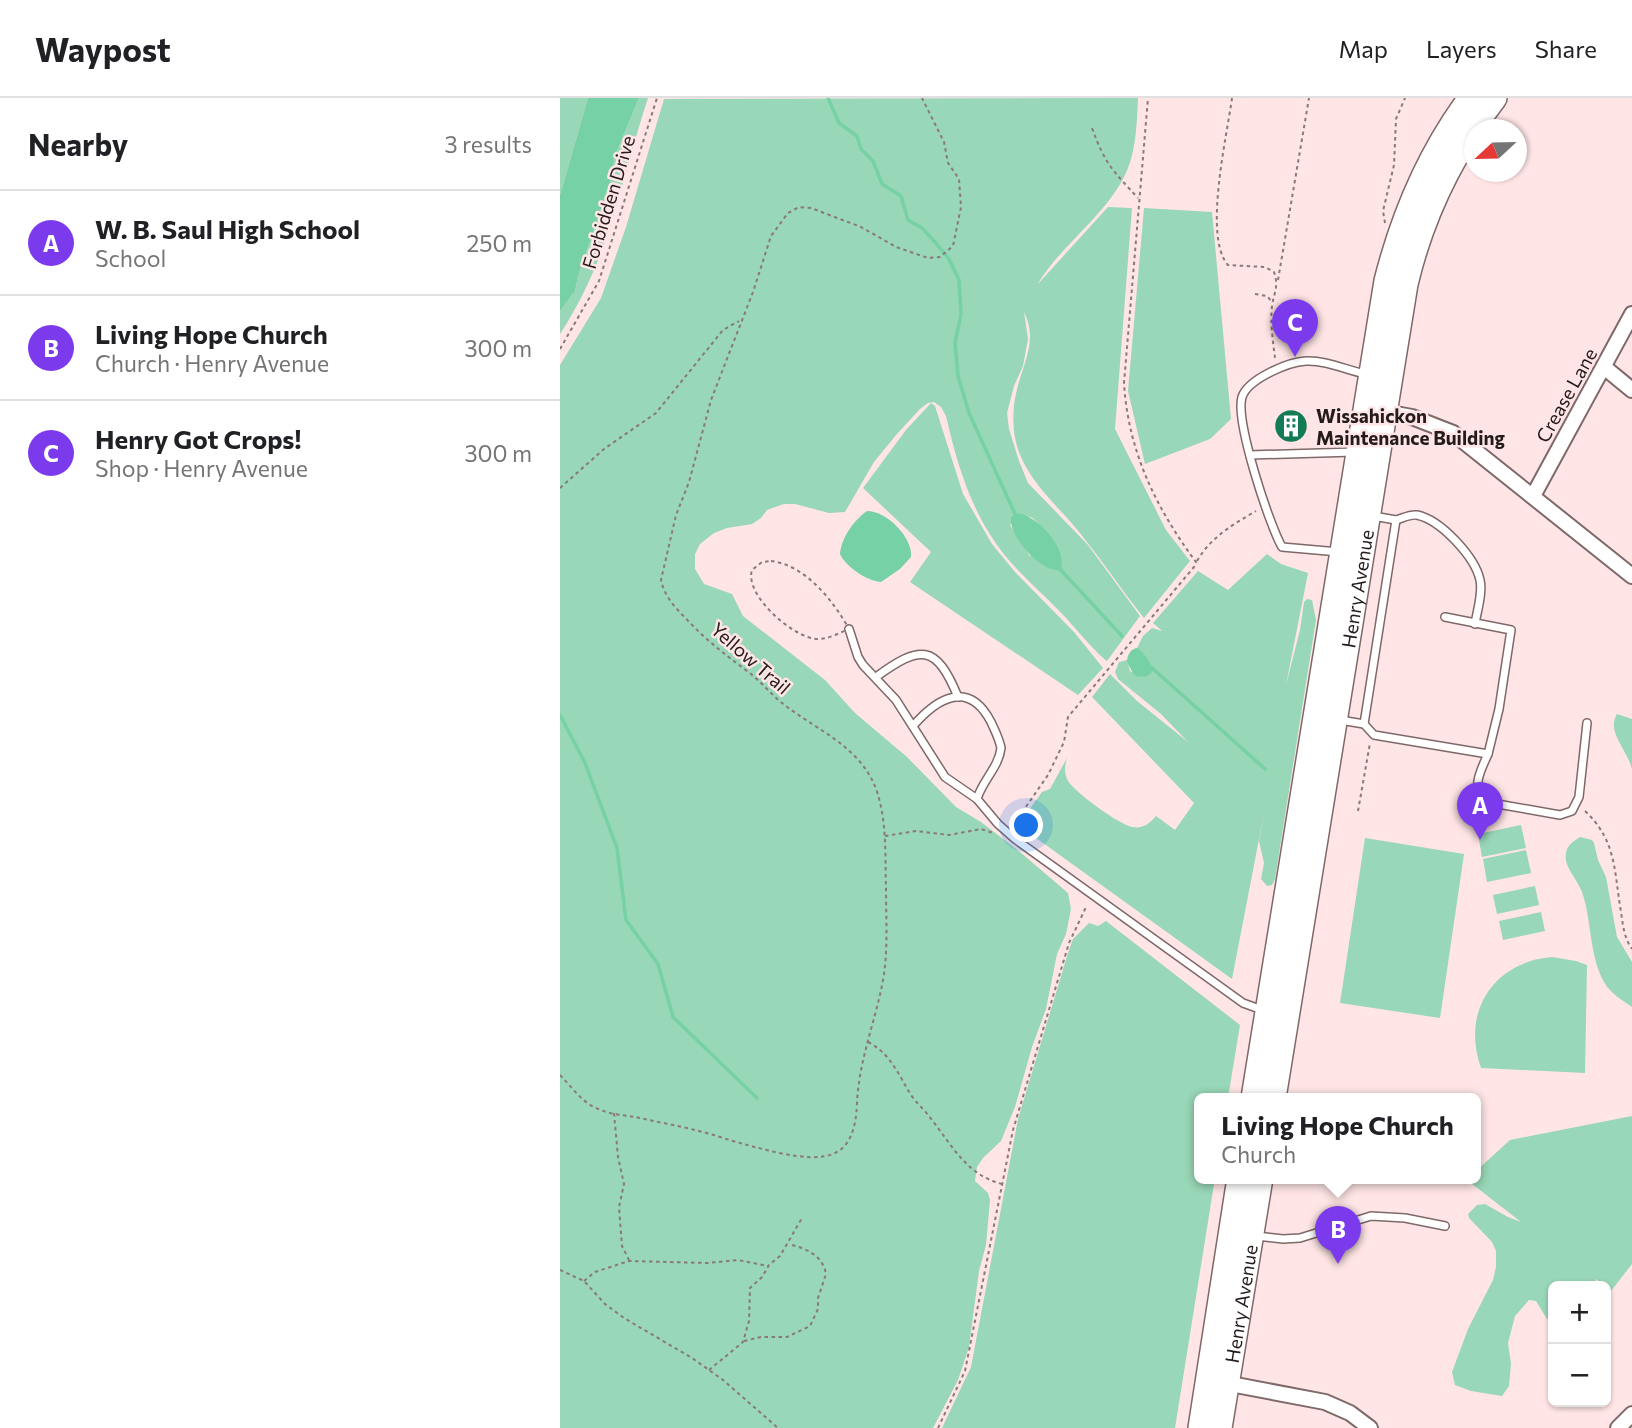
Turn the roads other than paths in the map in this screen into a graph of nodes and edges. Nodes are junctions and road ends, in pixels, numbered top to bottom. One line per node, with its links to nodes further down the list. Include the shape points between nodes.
1 (1470, 98): 5 (main road, Henry Avenue, via 1437,147 1399,233)
2 (1495, 98): 7 (main road, Henry Avenue, via 1452,162 1422,229)
3 (1632, 314): 4 (street, Crease Lane)
4 (1604, 367): 6 (street); 10 (street, Crease Lane)
5 (1370, 375): 7 (main road, Henry Avenue); 9 (lane, via 1316,361 1297,362 1258,378 1242,396 1242,425)
6 (1632, 390)
7 (1374, 410): 8 (main road, Henry Avenue); 10 (street, via 1421,419 1453,433); 11 (main road, Henry Avenue)
8 (1357, 452): 9 (lane); 13 (main road, Henry Avenue)
9 (1250, 455): 13 (lane, via 1282,548)
10 (1533, 496): 14 (street)
11 (1368, 515): 12 (lane); 20 (main road, Henry Avenue)
12 (1396, 520): 16 (lane, via 1418,515 1436,524 1473,560 1481,582); 22 (lane)
13 (1341, 552): 20 (main road, Henry Avenue)
14 (1632, 576)
15 (1444, 618): 16 (lane)
16 (1475, 624): 24 (lane, via 1511,631)
17 (849, 629): 18 (lane, via 858,657)
18 (876, 677): 19 (lane, via 908,657 930,656 949,675); 23 (lane)
19 (958, 697): 23 (lane, via 938,703); 25 (lane, via 976,701 984,709 1001,748)
20 (1325, 717): 22 (lane); 26 (main road, Henry Avenue)
21 (1587, 723): 24 (lane, via 1580,797 1572,811 1560,815 1481,798 1477,786)
22 (1364, 724): 24 (lane, via 1374,735)
23 (913, 726): 25 (lane, via 945,777)
24 (1488, 754)
25 (977, 799): 26 (lane, via 1008,832 1243,1003)
26 (1277, 1012): 27 (main road, Henry Avenue); 28 (main road, Henry Avenue)
27 (1254, 1093)
28 (1274, 1093)
29 (1238, 1184): 33 (main road, Henry Avenue)
30 (1260, 1184): 32 (main road, Henry Avenue)
31 (1445, 1226): 32 (lane, via 1371,1216 1300,1238)
32 (1251, 1236): 33 (main road, Henry Avenue)
33 (1218, 1382): 35 (main road, Henry Avenue); 36 (main road, Henry Avenue); 37 (street, via 1334,1405)
34 (1632, 1414): 38 (street)
35 (1200, 1428)
36 (1220, 1428)
37 (1370, 1428)
38 (1618, 1428)

